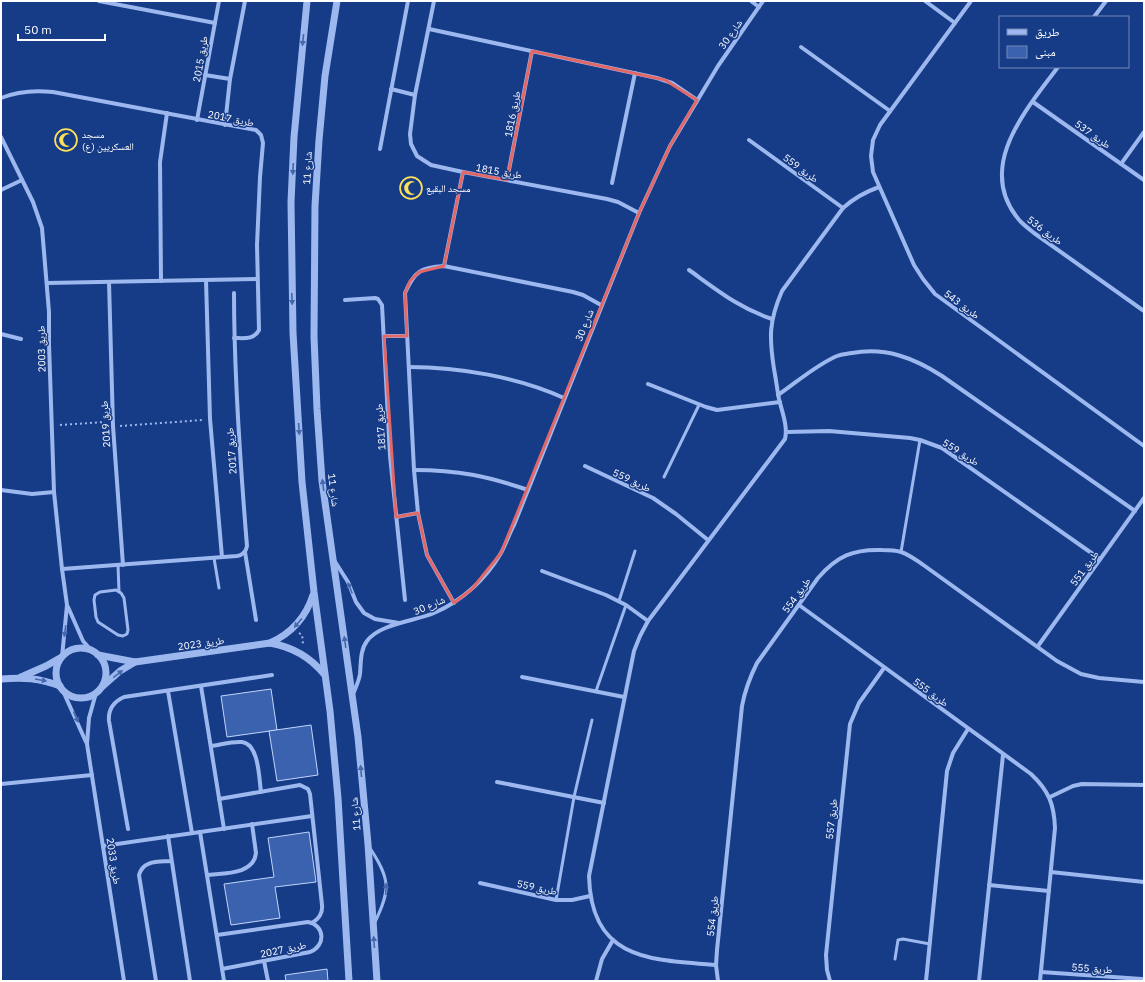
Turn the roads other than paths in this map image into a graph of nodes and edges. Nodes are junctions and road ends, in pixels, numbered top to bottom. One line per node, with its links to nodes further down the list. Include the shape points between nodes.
1 (99, 1): 15 (street)
2 (219, 1): 15 (street, طريق 2015)
3 (245, 1): 23 (street)
4 (308, 1): 97 (street, شارع 11, one-way to 97, via 294,137 291,260 302,482)
5 (337, 1): 89 (street, شارع 11, one-way to 5, via 322,481 314,337 314,272 319,140 325,76)
6 (408, 1): 24 (street)
7 (434, 1): 17 (street, طريق 1815)
8 (751, 1): 13 (street)
9 (763, 1): 13 (street, شارع 30)
10 (925, 1): 16 (street)
11 (971, 1): 16 (street, طريق 543)
12 (1106, 1): 14 (street)
13 (759, 7): 27 (street, شارع 30)
14 (1095, 16)
15 (215, 23): 22 (street, طريق 2015)
16 (955, 23): 29 (street, طريق 543)
17 (429, 29): 19 (street); 25 (street, طريق 1815)
18 (801, 46): 29 (street)
19 (532, 51): 21 (street); 40 (street, طريق 1816)
20 (1057, 68): 28 (street, طريق 536)
21 (635, 73): 27 (street, via 672,83); 42 (street)
22 (206, 75): 23 (street); 31 (street, طريق 2015)
23 (230, 79): 32 (street)
24 (391, 89): 25 (street); 36 (street)
25 (415, 95): 38 (street, طريق 1815, via 410,134 411,144 417,156 431,164)
26 (1, 98): 30 (street, طريق 2017, via 18,92 53,92)
27 (697, 100): 46 (street, شارع 30, via 670,146)
28 (1033, 102): 37 (street, طريق 537); 57 (street, طريق 536, via 1010,137 1004,154 1004,190 1010,206 1020,221 1034,233)
29 (890, 111): 43 (street, طريق 543, via 880,125 871,156 873,172)
30 (167, 113): 31 (street, طريق 2017); 51 (street, via 160,162)
31 (197, 120): 32 (street, طريق 2017)
32 (225, 125): 50 (street, طريق 2017, via 256,130 263,139)
33 (1144, 132): 37 (street)
34 (1, 137): 39 (street, طريق 2003)
35 (749, 140): 45 (street, طريق 559)
36 (380, 149)
37 (1121, 164): 41 (street, طريق 537)
38 (463, 172): 40 (street, طريق 1815); 47 (street)
39 (22, 180): 44 (street); 53 (street, طريق 2003, via 42,228)
40 (508, 180): 46 (street, طريق 1815, via 607,199)
41 (1144, 180)
42 (612, 183)
43 (879, 187): 45 (street, via 866,192); 72 (street, طريق 543, via 914,265 935,294)
44 (1, 190)
45 (843, 208): 58 (street, via 782,291)
46 (638, 213): 56 (street, شارع 30)
47 (444, 266): 56 (street, via 573,292); 61 (street, via 431,266 419,272 410,281 405,293)
48 (689, 270): 58 (street, via 739,305)
49 (206, 280): 50 (street); 51 (street); 87 (street, via 210,419)
50 (257, 280): 62 (street, طريق 2017, via 259,330 251,338)
51 (161, 281): 52 (street)
52 (109, 282): 53 (street); 91 (street, طريق 2019, via 113,424)
53 (47, 283): 78 (street, طريق 2003)
54 (234, 293): 62 (street, طريق 2017)
55 (345, 300): 60 (street, طريق 1817, via 378,299 382,305)
56 (601, 305): 67 (street, شارع 30)
57 (1144, 311)
58 (772, 319): 66 (street, via 770,346)
59 (1, 334): 63 (street)
60 (384, 336): 61 (street); 82 (street, طريق 1817)
61 (407, 336): 64 (street)
62 (234, 338): 85 (street, طريق 2017, via 238,442 247,546)
63 (21, 339)
64 (409, 367): 67 (street, via 455,370 514,380); 74 (street)
65 (648, 384): 69 (street)
66 (778, 395): 68 (street); 80 (street, via 815,368 838,356 881,352 903,356 923,364 942,376)
67 (564, 398): 77 (street, شارع 30)
68 (780, 402): 69 (street, via 717,410); 70 (street)
69 (699, 405): 75 (lane)
70 (787, 432): 71 (street, طريق 559, via 829,431); 83 (street, via 782,443)
71 (920, 440): 86 (lane); 90 (street, طريق 559, via 956,456)
72 (1144, 446)
73 (585, 466): 83 (street, طريق 559, via 653,498)
74 (414, 470): 77 (street, via 472,474); 81 (street)
75 (664, 476)
76 (1, 490): 78 (street, via 32,494)
77 (528, 490): 100 (street, شارع 30, via 501,553 488,572)
78 (54, 492): 93 (street, طريق 2003)
79 (1144, 498): 80 (street, طريق 551)
80 (1135, 511): 90 (street, طريق 551)
81 (418, 513): 82 (street); 100 (street, via 427,555)
82 (396, 517): 98 (street, طريق 1817)
83 (708, 540): 105 (street)
84 (634, 551): 99 (lane)
85 (245, 552): 87 (street, via 237,556); 104 (street, طريق 2017)
86 (901, 552): 103 (street, طريق 554, via 871,550 855,552 840,559 818,578); 108 (street, طريق 554)
87 (222, 557): 88 (street)
88 (214, 558): 91 (street); 95 (lane)
89 (334, 559): 106 (street, شارع 30, one-way to 89, via 375,619 364,613); 126 (street, شارع 11, one-way to 89)
90 (1100, 559): 108 (street, طريق 551)
91 (123, 564): 92 (street)
92 (118, 565): 93 (street); 96 (lane)
93 (62, 569): 101 (street, طريق 2003)
94 (542, 572): 99 (street, via 593,589)
95 (219, 588)
96 (119, 592): 96 (lane, via 116,590 97,593 94,600 98,622 123,636 128,630 124,598)
97 (314, 592): 107 (street, طريق 2023, one-way to 107, via 306,612 293,629); 115 (street, شارع 11)
98 (405, 600)
99 (619, 601): 102 (street)
100 (454, 603): 106 (street, شارع 30, via 434,613)
101 (67, 605): 109 (street, via 83,641); 111 (street, one-way to 111)
102 (626, 605): 105 (street); 124 (lane)
103 (799, 605): 113 (street, طريق 555); 167 (street, طريق 554, via 757,663 745,691)
104 (256, 620)
105 (648, 621): 127 (street, via 634,651)
106 (400, 623): 126 (street, شارع 30, via 376,632 367,641)
107 (270, 643): 112 (street, طريق 2023); 115 (street, طريق 2023, via 297,651)
108 (1038, 646): 119 (street, طريق 554, via 1057,661 1081,674)
109 (91, 650): 110 (street); 111 (street, via 78,648)
110 (98, 655): 112 (street, طريق 2023); 121 (street, via 106,671)
111 (62, 657): 116 (street); 122 (street, via 56,671)
112 (135, 662): 121 (street, طريق 2023, one-way to 112)
113 (884, 668): 129 (street, طريق 555); 180 (street, طريق 557, via 858,702 850,724 826,955)
114 (272, 675): 120 (street)
115 (325, 675): 176 (street, شارع 11, via 338,798)
116 (21, 677): 118 (street); 122 (street, one-way to 122, via 47,681)
117 (522, 677): 124 (street)
118 (1, 679)
119 (1144, 682)
120 (201, 686): 123 (street); 131 (street)
121 (102, 687): 125 (street)
122 (62, 689): 125 (street, via 71,696 80,698); 130 (street, طريق 2033, one-way to 130)
123 (168, 691): 144 (street, via 124,697 115,702 110,711 109,722); 147 (street)
124 (596, 691): 127 (street)
125 (96, 693): 130 (street, طريق 2033, via 89,718)
126 (353, 695): 149 (street, شارع 11, one-way to 126)
127 (624, 697): 141 (street)
128 (592, 720): 138 (lane)
129 (968, 729): 132 (street, طريق 555); 164 (street, via 953,753 947,771)
130 (87, 744): 133 (street, طريق 2033)
131 (211, 746): 137 (street, via 241,742 248,744 255,754); 140 (street)
132 (1003, 755): 139 (street, طريق 555, via 1031,774 1042,784); 156 (street)
133 (92, 775): 135 (street); 150 (street, طريق 2033)
134 (497, 782): 138 (street)
135 (1, 784)
136 (1144, 785): 139 (street, via 1082,784)
137 (261, 792): 140 (street); 142 (street, via 303,786 309,792)
138 (574, 797): 141 (street); 159 (lane)
139 (1050, 797): 152 (street, طريق 555, via 1055,812)
140 (219, 799): 145 (street)
141 (604, 803): 158 (street, via 589,876)
142 (312, 816): 143 (street); 160 (street, via 323,910 319,918)
143 (252, 824): 145 (street); 153 (street, via 256,854 250,866 242,871)
144 (128, 829)
145 (224, 829): 146 (street)
146 (200, 832): 147 (street); 153 (street)
147 (192, 833): 148 (street)
148 (168, 836): 150 (street); 151 (street)
149 (368, 844): 161 (street, شارع 11); 161 (lane, one-way to 149, via 387,889 383,869)
150 (103, 846): 171 (street, طريق 2033)
151 (171, 860): 172 (street, via 148,863 139,875); 173 (street)
152 (1051, 872): 154 (street); 157 (street, طريق 555)
153 (207, 875): 162 (street)
154 (1144, 882)
155 (480, 883): 159 (street, طريق 559)
156 (989, 885): 157 (street); 182 (street)
157 (1049, 891): 169 (street, طريق 555)
158 (590, 896): 159 (street, طريق 559); 163 (street, via 600,924)
159 (556, 900)
160 (312, 923): 162 (street); 166 (street, طريق 2027, via 322,936 320,944 314,950)
161 (373, 926): 177 (street, شارع 11, one-way to 161)
162 (217, 935): 168 (street)
163 (613, 940): 167 (street, via 643,957); 178 (street, via 602,959)
164 (930, 944): 165 (lane, via 898,940); 181 (street)
165 (896, 960)
166 (264, 962): 168 (street, طريق 2027); 175 (street)
167 (716, 965): 179 (street, طريق 554)
168 (222, 969): 174 (street)
169 (1042, 972): 170 (street, طريق 555); 183 (street, طريق 555)
170 (1142, 979)
171 (124, 981)
172 (156, 981)
173 (190, 981)
174 (224, 981)
175 (268, 981)
176 (349, 981)
177 (377, 981)
178 (596, 981)
179 (718, 981)
180 (830, 981)
181 (926, 981)
182 (979, 981)
183 (1040, 981)

